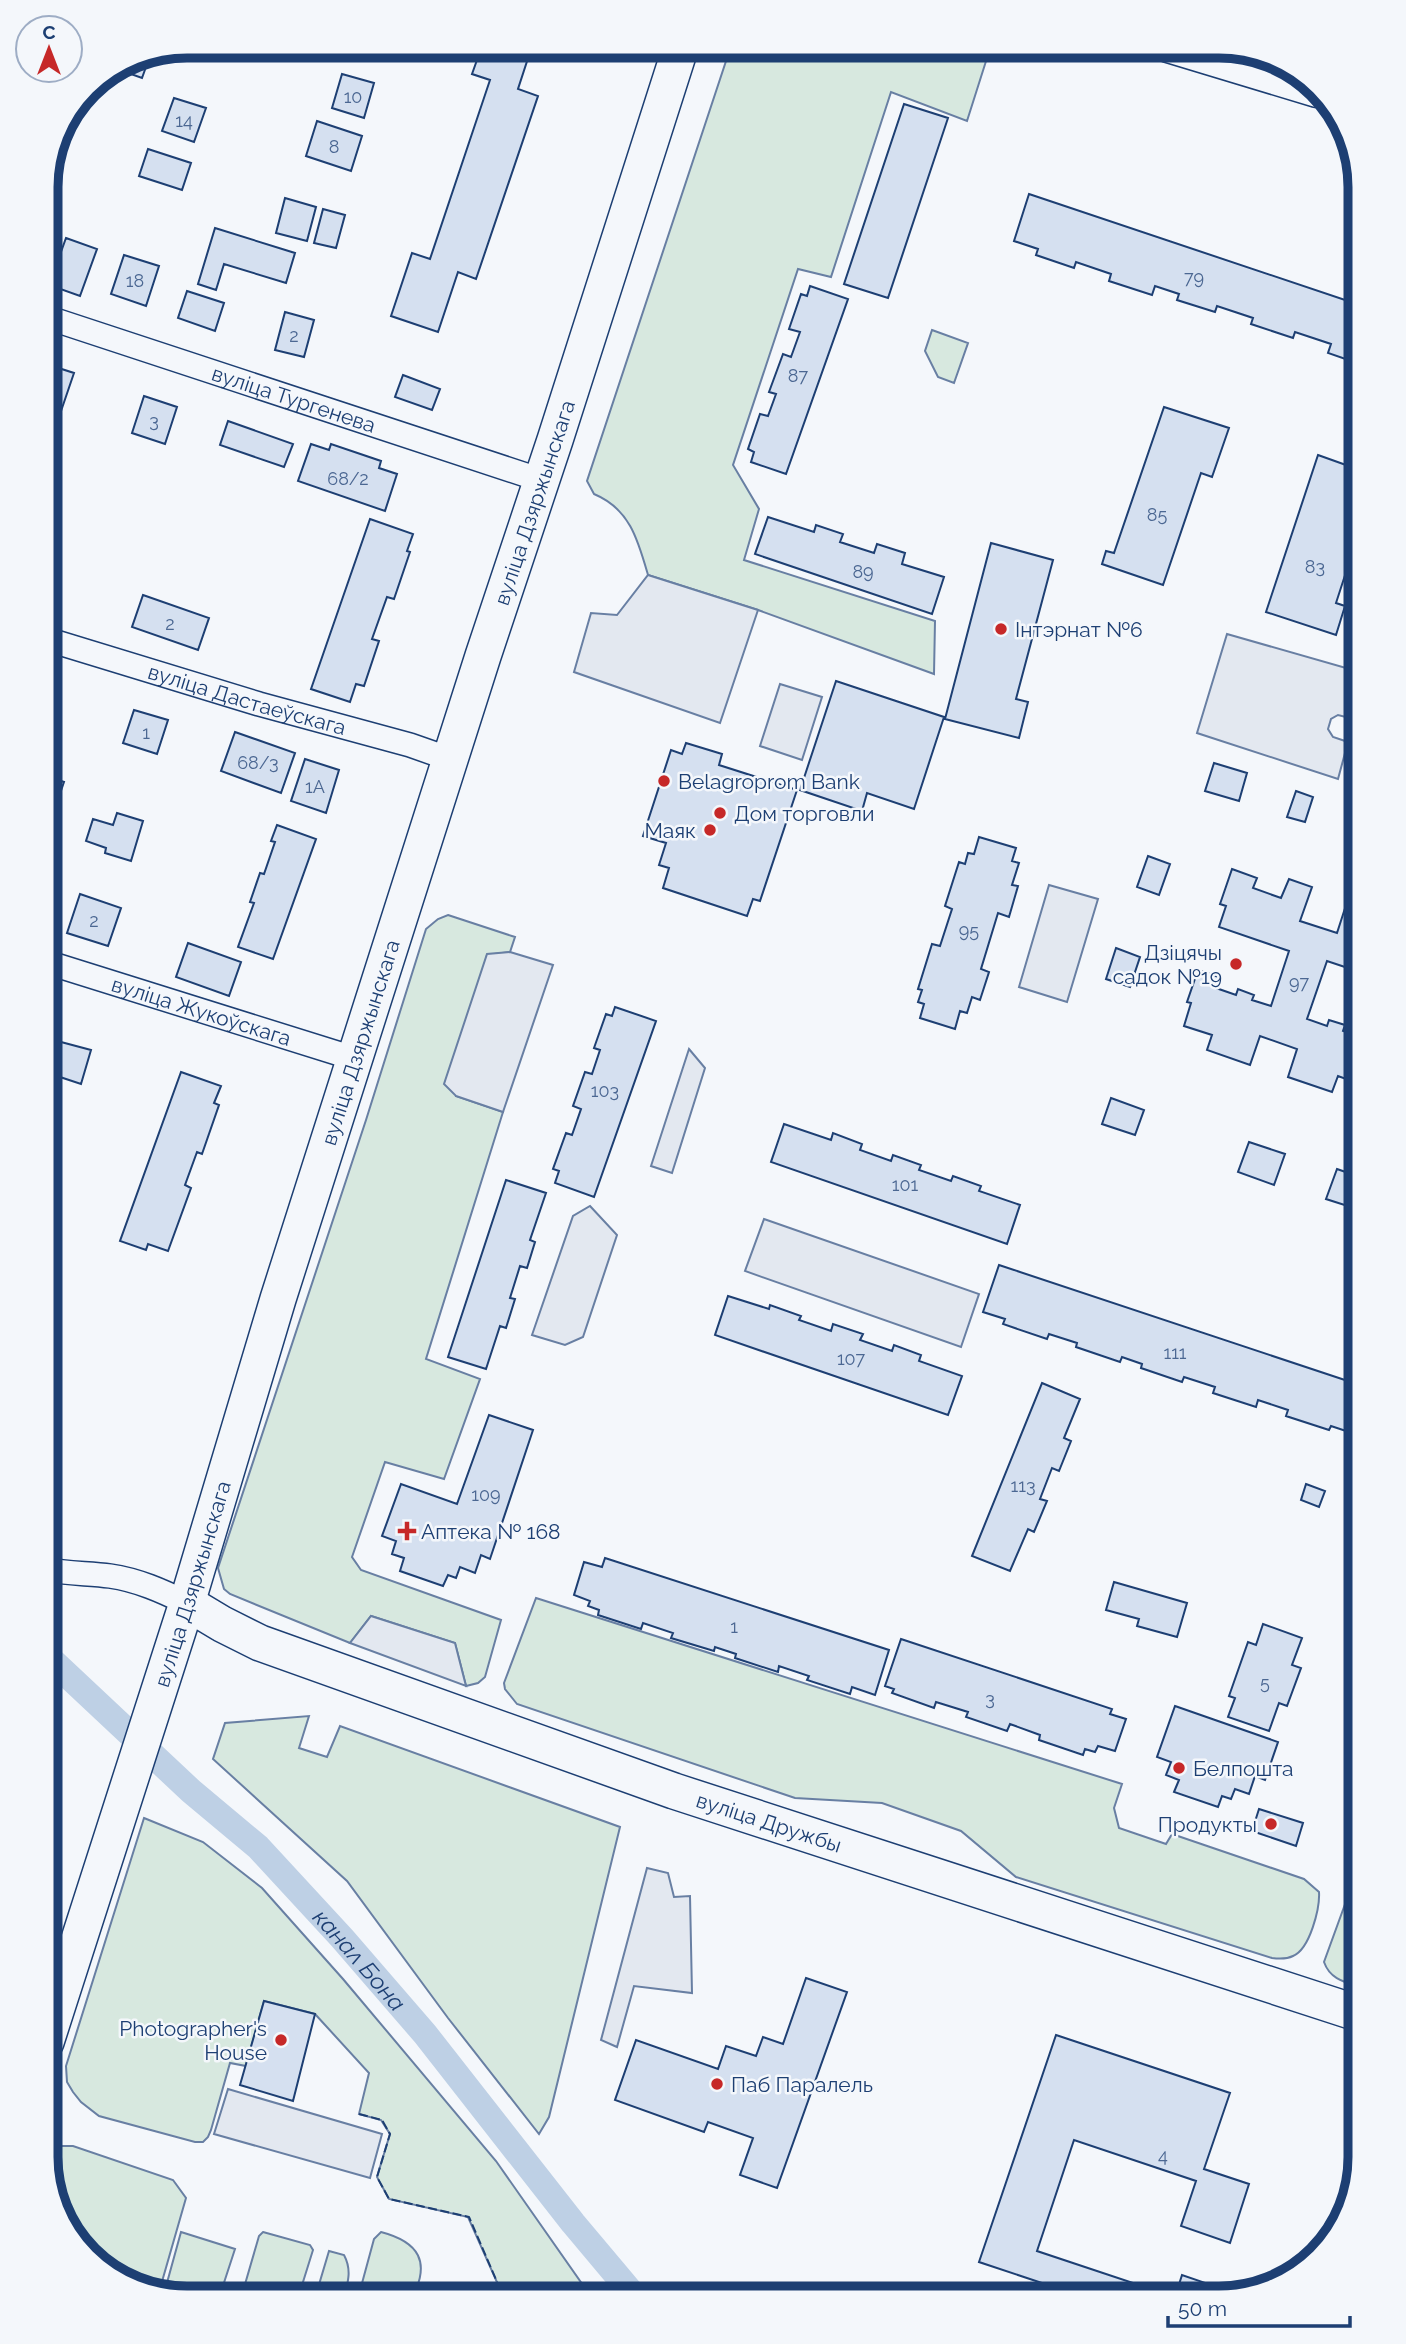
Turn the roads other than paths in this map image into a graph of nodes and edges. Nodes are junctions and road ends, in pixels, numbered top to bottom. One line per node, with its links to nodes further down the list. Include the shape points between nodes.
1 (677, 58): 5 (main road, вуліца Дзяржынскага)
2 (1208, 58): 3 (street)
3 (1299, 85)
4 (58, 321): 5 (street, вуліца Тургенева)
5 (541, 480): 7 (main road, вуліца Дзяржынскага)
6 (58, 643): 7 (street, вуліца Дастаеўскага)
7 (450, 759): 9 (main road, вуліца Дзяржынскага)
8 (58, 966): 9 (street, вуліца Жукоўскага)
9 (356, 1059): 11 (main road, вуліца Дзяржынскага, via 278,1298)
10 (58, 1572): 11 (street, via 145,1584)
11 (187, 1603): 12 (main road, вуліца Дзяржынскага); 13 (main road, вуліца Дружбы, via 260,1643 674,1791)
12 (58, 2004)
13 (1348, 2010)

